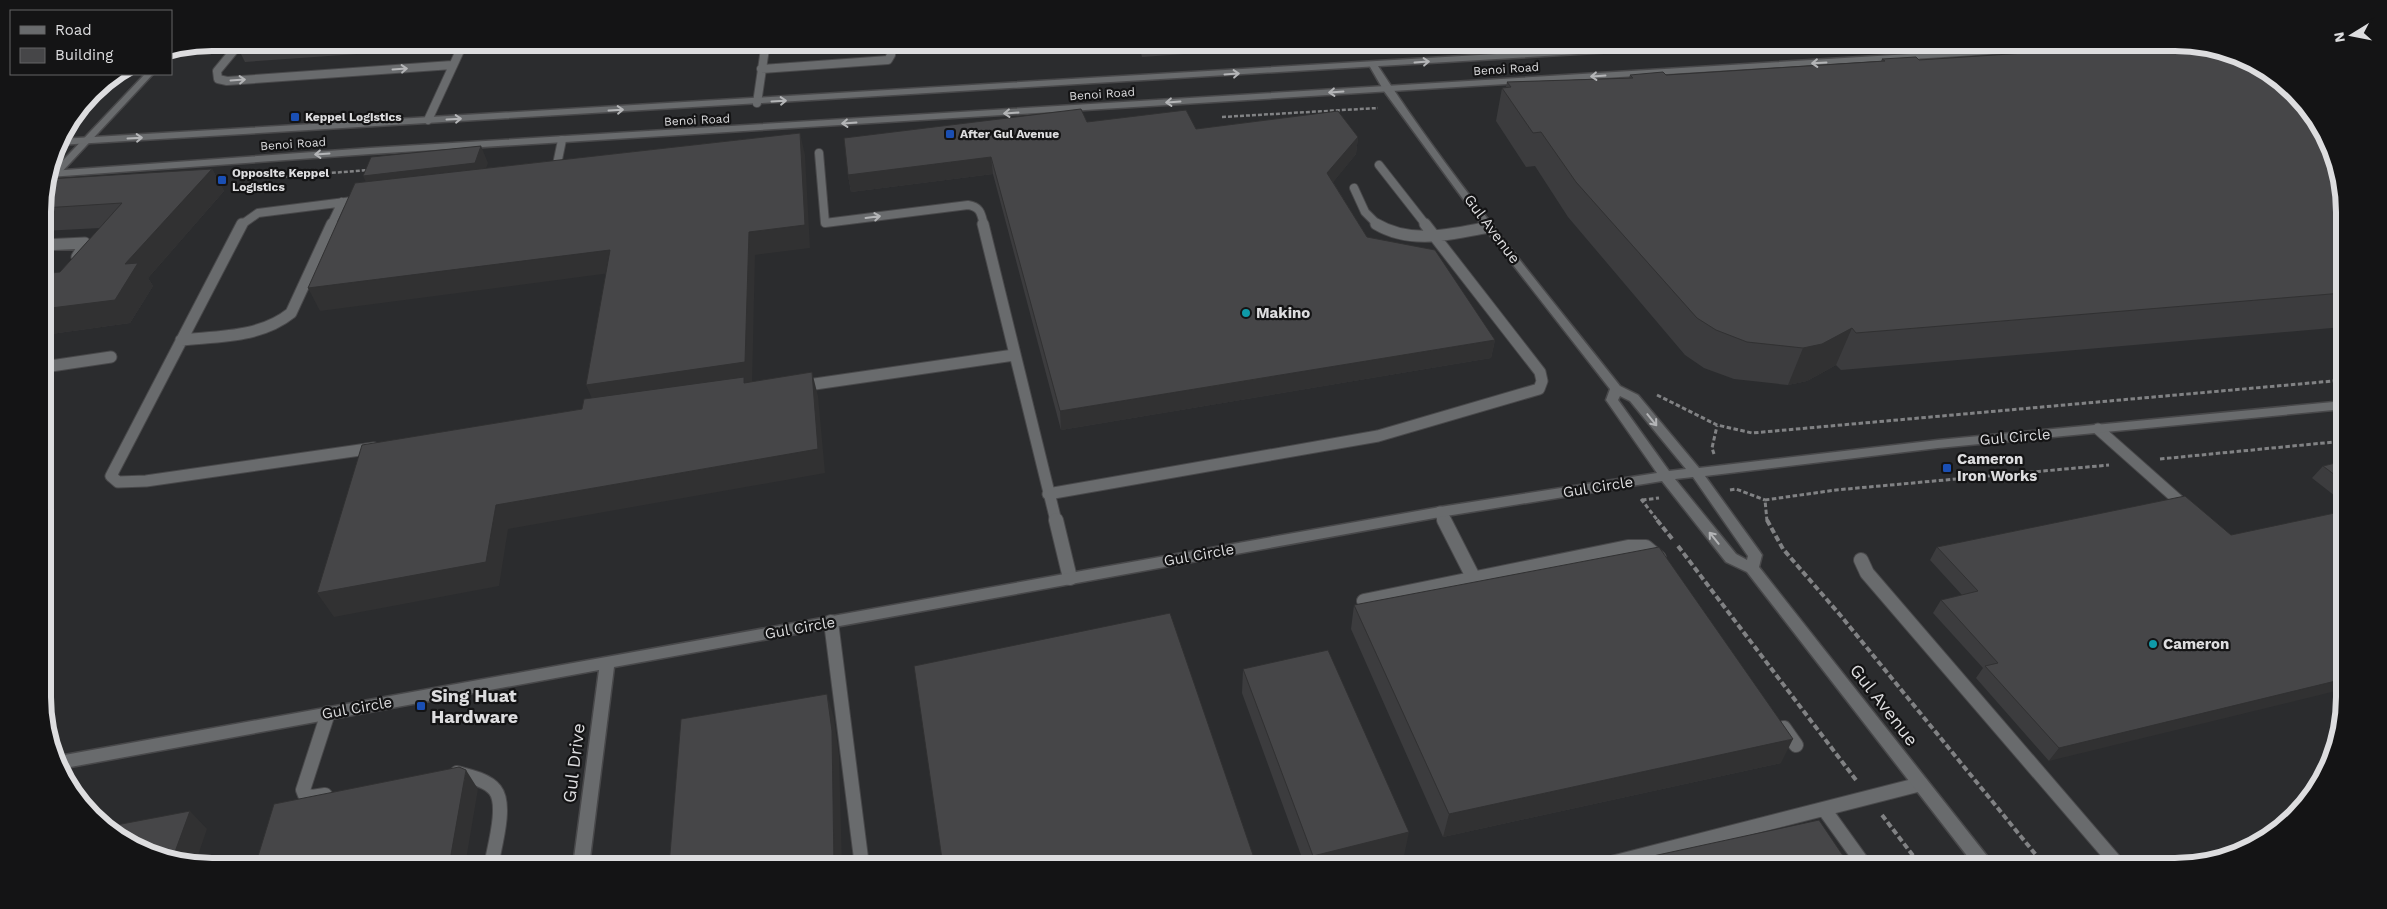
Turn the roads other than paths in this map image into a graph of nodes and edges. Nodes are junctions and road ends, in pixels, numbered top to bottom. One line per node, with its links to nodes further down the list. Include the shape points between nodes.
1 (1595, 51): 12 (main road, Benoi Road, one-way to 1)
2 (1913, 51): 10 (main road)
3 (1936, 51): 9 (main road)
4 (2005, 51): 9 (main road, Benoi Road)
5 (232, 52): 11 (lane, one-way to 11, via 217,70 218,79 227,81)
6 (459, 52): 11 (lane)
7 (764, 52): 13 (lane)
8 (891, 52): 13 (lane, via 888,60)
9 (1941, 55): 10 (main road, Benoi Road)
10 (1920, 57): 15 (main road, Benoi Road, one-way to 15)
11 (452, 65): 17 (lane)
12 (1373, 65): 15 (main road, Gul Avenue); 16 (main road, Benoi Road, one-way to 12)
13 (761, 69): 16 (lane)
14 (148, 75): 19 (main road)
15 (1387, 89): 18 (main road, Benoi Road, one-way to 18); 29 (main road, Gul Avenue)
16 (757, 102): 17 (main road, Benoi Road, one-way to 16)
17 (428, 120): 19 (main road, Benoi Road, one-way to 17)
18 (562, 140): 24 (main road, Benoi Road, one-way to 24); 25 (lane)
19 (86, 141): 20 (main road, Benoi Road); 23 (main road)
20 (68, 142)
21 (819, 153): 34 (lane, one-way to 34, via 825,223 975,206 980,210)
22 (1379, 165): 30 (lane)
23 (58, 169)
24 (56, 174)
25 (554, 178)
26 (1354, 188): 30 (lane, via 1356,198 1368,216 1387,232 1414,237)
27 (371, 199): 28 (lane)
28 (342, 202): 33 (lane, via 265,211 246,219); 33 (lane, via 285,320 261,330)
29 (1489, 227): 30 (lane); 38 (main road, Gul Avenue)
30 (1434, 235): 44 (lane, via 1540,372 1542,381 1538,389 1378,436)
31 (52, 245): 32 (lane, via 84,243)
32 (70, 264)
33 (181, 340): 41 (lane, via 113,469 111,476 114,480 127,483 146,481)
34 (1014, 355): 37 (lane); 44 (lane)
35 (111, 357): 36 (lane)
36 (52, 366)
37 (793, 387)
38 (1616, 389): 42 (main road, Gul Avenue, one-way to 42, via 1634,398); 43 (main road, Gul Avenue, via 1612,400)
39 (2336, 406): 40 (main road, Gul Circle)
40 (2098, 429): 42 (main road, Gul Circle); 46 (lane)
41 (381, 447)
42 (1695, 471): 43 (main road, Gul Circle); 49 (main road, Gul Avenue, via 1755,555)
43 (1665, 476): 45 (main road, Gul Circle); 49 (main road, Gul Avenue, one-way to 43, via 1731,558)
44 (1048, 494): 51 (lane)
45 (1440, 512): 50 (lane); 51 (main road, Gul Circle)
46 (2194, 514)
47 (1861, 560): 66 (lane, via 1867,572)
48 (1664, 566): 50 (lane, via 1646,548 1628,547)
49 (1752, 568): 60 (main road, Gul Avenue)
50 (1473, 577): 52 (lane)
51 (1070, 578): 53 (main road, Gul Circle)
52 (1364, 600)
53 (831, 622): 54 (main road, Gul Circle); 69 (lane)
54 (607, 664): 55 (main road, Gul Circle); 68 (main road, Gul Drive)
55 (328, 713): 58 (main road, Gul Circle); 61 (lane, via 303,790 304,796)
56 (1779, 721): 57 (lane)
57 (1796, 744)
58 (65, 761)
59 (440, 775): 67 (lane, via 459,773 476,778 495,790 501,805)
60 (1921, 784): 62 (lane); 65 (main road, Gul Avenue)
61 (342, 792)
62 (1824, 809): 63 (lane); 64 (lane)
63 (1634, 857)
64 (1859, 857)
65 (1978, 857)
66 (2111, 857)
67 (492, 858)
68 (582, 858)
69 (861, 858)

